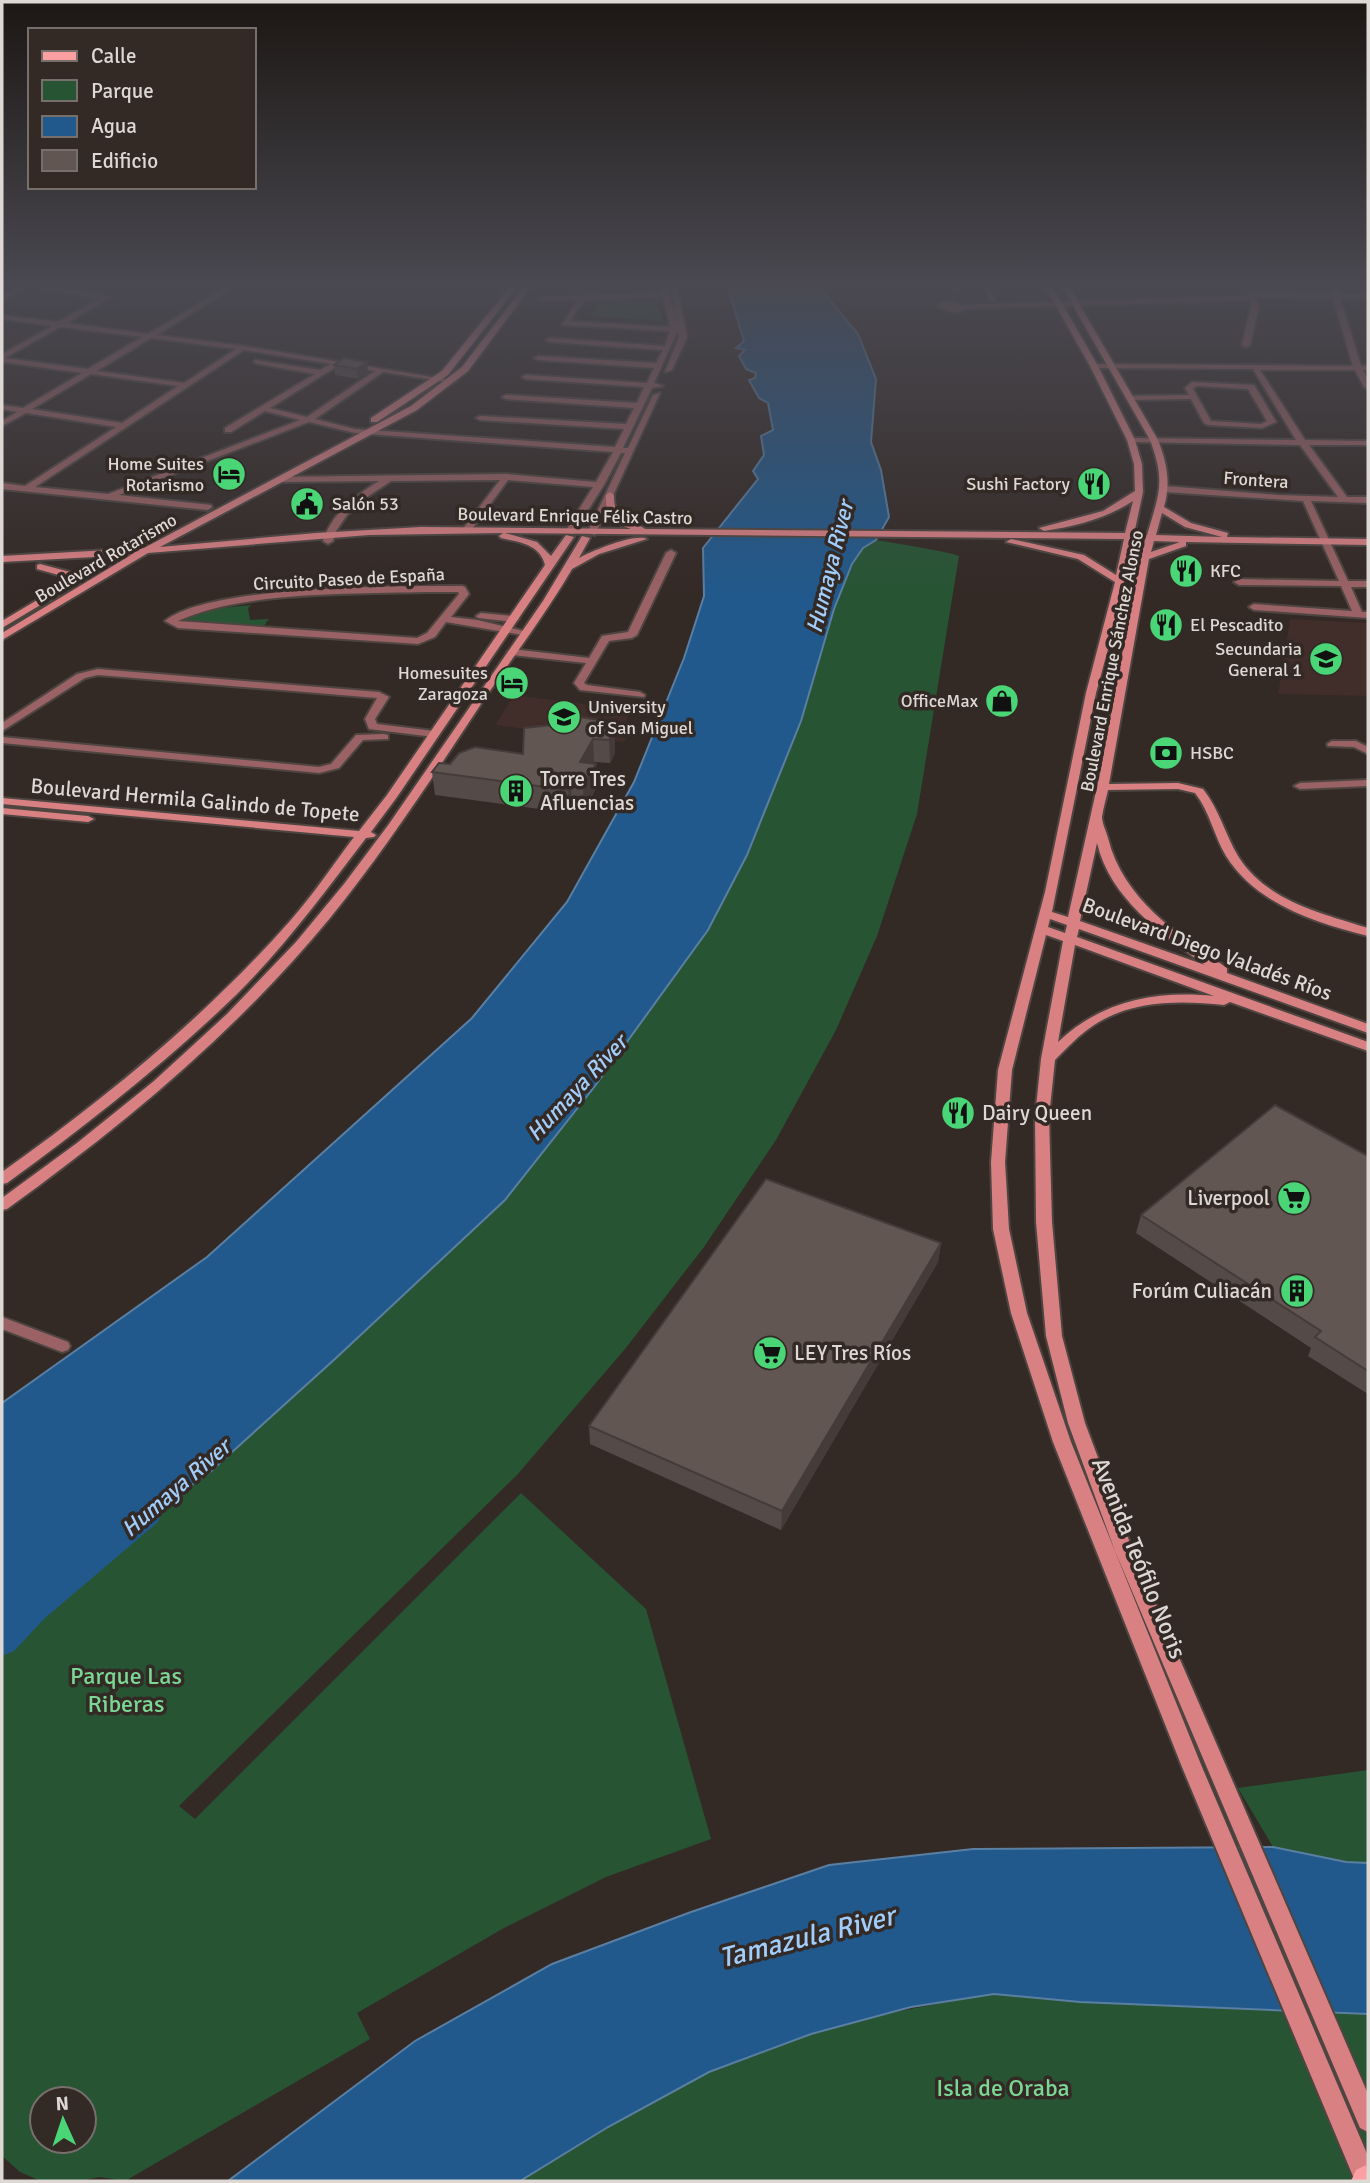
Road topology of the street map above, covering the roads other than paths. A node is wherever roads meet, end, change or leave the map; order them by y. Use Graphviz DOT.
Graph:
graph roads {
  1 [pos="60,390"];
  2 [pos="177,390"];
  3 [pos="296,390"];
  4 [pos="352,390"];
  5 [pos="420,390"];
  6 [pos="440,390"];
  7 [pos="653,390"];
  8 [pos="655,390"];
  9 [pos="1106,390"];
  10 [pos="1125,390"];
  11 [pos="1191,390"];
  12 [pos="1254,390"];
  13 [pos="1269,390"];
  14 [pos="506,397"];
  15 [pos="1195,399"];
  16 [pos="1131,400"];
  17 [pos="640,406"];
  18 [pos="2,407"];
  19 [pos="266,409"];
  20 [pos="25,411"];
  21 [pos="480,418"];
  22 [pos="309,419"];
  23 [pos="2,425"];
  24 [pos="121,425"];
  25 [pos="629,427"];
  26 [pos="228,429"];
  27 [pos="355,431"];
  28 [pos="374,431"];
  29 [pos="1131,440"];
  30 [pos="1154,440"];
  31 [pos="1304,442"];
  32 [pos="1368,443"];
  33 [pos="618,450"];
  34 [pos="631,451"];
  35 [pos="506,477"];
  36 [pos="390,478"];
  37 [pos="280,479"];
  38 [pos="600,485"];
  39 [pos="2,486"];
  40 [pos="27,488"];
  41 [pos="1165,489"];
  42 [pos="1139,492"];
  43 [pos="111,495"];
  44 [pos="610,495"];
  45 [pos="1306,499"];
  46 [pos="1345,500"];
  47 [pos="1368,500"];
  48 [pos="208,507"];
  49 [pos="1161,509"];
  50 [pos="195,525"];
  51 [pos="467,530"];
  52 [pos="569,535"];
  53 [pos="589,535"];
  54 [pos="653,535"];
  55 [pos="502,536"];
  56 [pos="329,537"];
  57 [pos="993,537"];
  58 [pos="1129,539"];
  59 [pos="1149,539"];
  60 [pos="1202,540"];
  61 [pos="1250,541"];
  62 [pos="223,542"];
  63 [pos="1326,542"];
  64 [pos="1368,542"];
  65 [pos="150,548"];
  66 [pos="671,553"];
  67 [pos="129,555"];
  68 [pos="1145,558"];
  69 [pos="2,559"];
  70 [pos="110,561"];
  71 [pos="40,566"];
  72 [pos="550,567"];
  73 [pos="2,568"];
  74 [pos="569,568"];
  75 [pos="1120,581"];
  76 [pos="1239,582"];
  77 [pos="1345,583"];
  78 [pos="1368,584"];
  79 [pos="63,589"];
  80 [pos="1254,607"];
  81 [pos="1364,615"];
  82 [pos="447,616"];
  83 [pos="480,619"];
  84 [pos="514,619"];
  85 [pos="2,625"];
  86 [pos="506,630"];
  87 [pos="524,634"];
  88 [pos="2,637"];
  89 [pos="512,652"];
  90 [pos="592,661"];
  91 [pos="640,695"];
  92 [pos="2,728"];
  93 [pos="431,738"];
  94 [pos="2,740"];
  95 [pos="1332,744"];
  96 [pos="1368,751"];
  97 [pos="1368,783"];
  98 [pos="1300,786"];
  99 [pos="1103,787"];
  100 [pos="2,802"];
  101 [pos="2,811"];
  102 [pos="1097,816"];
  103 [pos="359,839"];
  104 [pos="381,841"];
  105 [pos="1044,921"];
  106 [pos="1074,922"];
  107 [pos="1366,931"];
  108 [pos="1070,939"];
  109 [pos="1241,983"];
  110 [pos="1249,1004"];
  111 [pos="198,1023"];
  112 [pos="220,1030"];
  113 [pos="1368,1030"];
  114 [pos="1368,1047"];
  115 [pos="1048,1059"];
  116 [pos="2,1179"];
  117 [pos="2,1205"];
  118 [pos="2,1323"];
  119 [pos="62,1346"];
  120 [pos="1113,1545"];
  121 [pos="1368,2120"];
  122 [pos="1366,2181"];
  1 -- 20 [label="street"];
  2 -- 24 [label="street"];
  3 -- 19 [label="street"];
  4 -- 22 [label="street"];
  5 -- 27 [label="main road, Boulevard Rotarismo"];
  6 -- 28 [label="main road, Boulevard Rotarismo"];
  7 -- 17 [label="street"];
  8 -- 34 [label="street"];
  9 -- 29 [label="main road, Boulevard Enrique Sánchez Alonso"];
  10 -- 16 [label="main road, Boulevard Enrique Sánchez Alonso"];
  11 -- 15 [label="street"];
  12 -- 15 [label="street"];
  13 -- 31 [label="street"];
  14 -- 17 [label="street"];
  15 -- 16 [label="street"];
  16 -- 30 [label="main road, Boulevard Enrique Sánchez Alonso"];
  17 -- 25 [label="street"];
  18 -- 20 [label="street"];
  19 -- 22 [label="street"];
  19 -- 26 [label="street"];
  20 -- 23 [label="street"];
  20 -- 24 [label="street"];
  21 -- 25 [label="street"];
  22 -- 27 [label="street"];
  22 -- 43 [label="street"];
  24 -- 40 [label="street"];
  25 -- 33 [label="street"];
  27 -- 28 [label="street"];
  27 -- 48 [label="main road, Boulevard Rotarismo"];
  28 -- 33 [label="street"];
  28 -- 37 [label="main road, Boulevard Rotarismo"];
  29 -- 30 [label="street"];
  29 -- 42 [label="main road, Boulevard Enrique Sánchez Alonso"];
  30 -- 31 [label="street"];
  30 -- 41 [label="main road, Boulevard Enrique Sánchez Alonso"];
  31 -- 32 [label="street"];
  31 -- 46 [label="street"];
  33 -- 34 [label="street"];
  33 -- 38 [label="street"];
  34 -- 44 [label="street"];
  35 -- 36 [label="street"];
  35 -- 38 [label="street"];
  35 -- 51 [label="street"];
  36 -- 37 [label="street"];
  36 -- 56 [label="street"];
  37 -- 50 [label="main road, Boulevard Rotarismo"];
  38 -- 52 [label="street"];
  39 -- 40 [label="street"];
  40 -- 43 [label="street"];
  41 -- 45 [label="street, Frontera"];
  41 -- 49 [label="main road, Boulevard Enrique Sánchez Alonso"];
  42 -- 57 [label="main road"];
  42 -- 58 [label="main road, Boulevard Enrique Sánchez Alonso"];
  43 -- 48 [label="street"];
  44 -- 53 [label="street"];
  44 -- 54 [label="main road"];
  45 -- 46 [label="street, Frontera"];
  45 -- 63 [label="street"];
  46 -- 47 [label="street, Frontera"];
  48 -- 67 [label="main road, Boulevard Rotarismo"];
  49 -- 59 [label="main road, Boulevard Enrique Sánchez Alonso"];
  49 -- 61 [label="main road"];
  50 -- 62 [label="main road"];
  50 -- 65 [label="main road, Boulevard Rotarismo"];
  51 -- 52 [label="main road, Boulevard Enrique Félix Castro"];
  51 -- 56 [label="main road, Boulevard Enrique Félix Castro"];
  52 -- 53 [label="main road, Boulevard Enrique Félix Castro"];
  52 -- 55 [label="main road, Boulevard Enrique Félix Castro"];
  52 -- 72 [label="main road"];
  53 -- 54 [label="main road, Boulevard Enrique Félix Castro"];
  53 -- 74 [label="main road"];
  54 -- 57 [label="main road, Boulevard Enrique Félix Castro"];
  54 -- 74 [label="main road"];
  55 -- 56 [label="main road, Boulevard Enrique Félix Castro"];
  55 -- 72 [label="main road"];
  56 -- 62 [label="main road, Boulevard Enrique Félix Castro"];
  56 -- 67 [label="main road, Boulevard Enrique Félix Castro"];
  57 -- 58 [label="main road, Boulevard Enrique Félix Castro"];
  57 -- 75 [label="main road"];
  58 -- 59 [label="main road, Boulevard Enrique Félix Castro"];
  58 -- 75 [label="main road, Boulevard Enrique Sánchez Alonso"];
  59 -- 60 [label="main road, Boulevard Enrique Félix Castro"];
  59 -- 68 [label="main road, Boulevard Enrique Sánchez Alonso"];
  60 -- 61 [label="main road"];
  60 -- 68 [label="main road"];
  61 -- 63 [label="main road"];
  62 -- 65 [label="main road, Boulevard Enrique Félix Castro"];
  63 -- 64 [label="main road"];
  63 -- 77 [label="street"];
  65 -- 67 [label="main road, Boulevard Enrique Félix Castro"];
  66 -- 90 [label="street"];
  67 -- 69 [label="main road, Boulevard Enrique Félix Castro"];
  67 -- 70 [label="main road, Boulevard Enrique Félix Castro"];
  67 -- 88 [label="main road, Boulevard Rotarismo"];
  68 -- 99 [label="main road, Boulevard Enrique Sánchez Alonso"];
  70 -- 71 [label="main road, Boulevard Enrique Félix Castro"];
  70 -- 79 [label="main road, Boulevard Rotarismo"];
  71 -- 73 [label="main road, Boulevard Enrique Félix Castro"];
  71 -- 79 [label="main road"];
  72 -- 84 [label="main road"];
  74 -- 87 [label="main road"];
  75 -- 105 [label="main road, Boulevard Enrique Sánchez Alonso"];
  76 -- 77 [label="street"];
  77 -- 78 [label="street"];
  77 -- 81 [label="street"];
  79 -- 85 [label="main road, Boulevard Rotarismo"];
  80 -- 81 [label="street"];
  82 -- 82 [label="street, Circuito Paseo de España"];
  82 -- 83 [label="street"];
  83 -- 84 [label="street"];
  83 -- 86 [label="street"];
  84 -- 86 [label="main road"];
  86 -- 87 [label="street"];
  86 -- 93 [label="main road"];
  87 -- 89 [label="main road"];
  89 -- 90 [label="street"];
  89 -- 104 [label="main road"];
  90 -- 91 [label="street"];
  92 -- 93 [label="street"];
  93 -- 94 [label="street"];
  93 -- 103 [label="main road"];
  95 -- 96 [label="street"];
  97 -- 98 [label="street"];
  99 -- 102 [label="main road, Boulevard Enrique Sánchez Alonso"];
  99 -- 107 [label="main road"];
  100 -- 103 [label="main road, Boulevard Hermila Galindo de Topete"];
  101 -- 103 [label="main road, Boulevard Hermila Galindo de Topete"];
  102 -- 106 [label="main road, Boulevard Enrique Sánchez Alonso"];
  102 -- 109 [label="main road"];
  103 -- 104 [label="main road, Boulevard Hermila Galindo de Topete"];
  103 -- 111 [label="main road"];
  104 -- 112 [label="main road"];
  105 -- 106 [label="main road, Boulevard Diego Valadés Ríos"];
  105 -- 108 [label="main road, Boulevard Diego Valadés Ríos"];
  105 -- 120 [label="main road, Avenida Teófilo Noris"];
  106 -- 108 [label="main road, Boulevard Enrique Sánchez Alonso"];
  106 -- 109 [label="main road, Boulevard Diego Valadés Ríos"];
  108 -- 110 [label="main road, Boulevard Diego Valadés Ríos"];
  108 -- 115 [label="main road, Avenida Teófilo Noris"];
  109 -- 113 [label="main road, Boulevard Diego Valadés Ríos"];
  110 -- 114 [label="main road, Boulevard Diego Valadés Ríos"];
  110 -- 115 [label="main road"];
  111 -- 112 [label="main road"];
  111 -- 116 [label="main road"];
  112 -- 117 [label="main road"];
  115 -- 120 [label="main road, Avenida Teófilo Noris"];
  118 -- 119 [label="street"];
  120 -- 121 [label="main road, Avenida Teófilo Noris"];
  120 -- 122 [label="main road, Avenida Teófilo Noris"];
}
